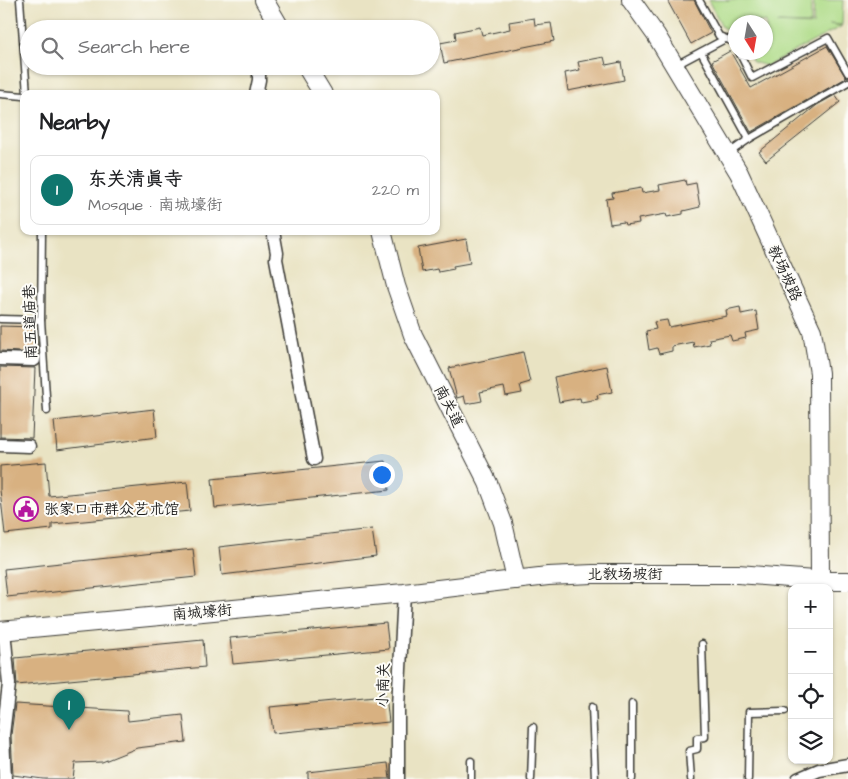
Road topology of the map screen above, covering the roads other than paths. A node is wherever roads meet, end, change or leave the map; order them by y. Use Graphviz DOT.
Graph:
graph roads {
  1 [pos="20,0"];
  2 [pos="264,0"];
  3 [pos="631,0"];
  4 [pos="699,0"];
  5 [pos="21,20"];
  6 [pos="276,20"];
  7 [pos="725,39"];
  8 [pos="728,40"];
  9 [pos="701,52"];
  10 [pos="743,60"];
  11 [pos="675,66"];
  12 [pos="848,73"];
  13 [pos="26,75"];
  14 [pos="259,75"];
  15 [pos="311,75"];
  16 [pos="848,82"];
  17 [pos="27,90"];
  18 [pos="257,90"];
  19 [pos="321,90"];
  20 [pos="0,94"];
  21 [pos="20,96"];
  22 [pos="749,139"];
  23 [pos="728,154"];
  24 [pos="42,235"];
  25 [pos="274,235"];
  26 [pos="383,235"];
  27 [pos="0,319"];
  28 [pos="41,320"];
  29 [pos="0,359"];
  30 [pos="34,360"];
  31 [pos="47,411"];
  32 [pos="0,445"];
  33 [pos="29,446"];
  34 [pos="314,459"];
  35 [pos="516,580"];
  36 [pos="820,580"];
  37 [pos="848,581"];
  38 [pos="404,593"];
  39 [pos="2,631"];
  40 [pos="702,644"];
  41 [pos="632,704"];
  42 [pos="592,708"];
  43 [pos="785,712"];
  44 [pos="533,727"];
  45 [pos="471,761"];
  46 [pos="848,765"];
  47 [pos="5,779"];
  48 [pos="398,779"];
  49 [pos="472,779"];
  50 [pos="531,779"];
  51 [pos="595,779"];
  52 [pos="632,779"];
  53 [pos="691,779"];
  54 [pos="748,779"];
  55 [pos="798,779"];
  1 -- 5 [label="lane"];
  2 -- 6 [label="street"];
  3 -- 11 [label="street, 教场坡路"];
  4 -- 7 [label="lane"];
  7 -- 8 [label="lane"];
  7 -- 9 [label="lane"];
  9 -- 11 [label="lane"];
  9 -- 22 [label="lane"];
  10 -- 12 [label="lane"];
  11 -- 23 [label="street, 教场坡路"];
  13 -- 17 [label="lane"];
  14 -- 18 [label="street"];
  15 -- 19 [label="street"];
  16 -- 22 [label="lane"];
  20 -- 21 [label="lane"];
  22 -- 23 [label="lane"];
  23 -- 36 [label="street, 教场坡路"];
  24 -- 28 [label="lane, 南五道庙巷"];
  25 -- 34 [label="street"];
  26 -- 35 [label="street, 南关道"];
  27 -- 28 [label="lane"];
  28 -- 31 [label="lane, 南五道庙巷"];
  29 -- 30 [label="street"];
  32 -- 33 [label="street"];
  35 -- 36 [label="street, 北教场坡街"];
  35 -- 38 [label="street, 北教场坡街"];
  36 -- 37 [label="street, 北教场坡街"];
  38 -- 39 [label="street, 南城壕街"];
  38 -- 48 [label="street, 小南关"];
  39 -- 47 [label="street"];
  40 -- 53 [label="lane"];
  41 -- 52 [label="lane"];
  42 -- 51 [label="lane"];
  43 -- 54 [label="lane"];
  44 -- 50 [label="lane"];
  45 -- 49 [label="lane"];
  46 -- 55 [label="street"];
}
